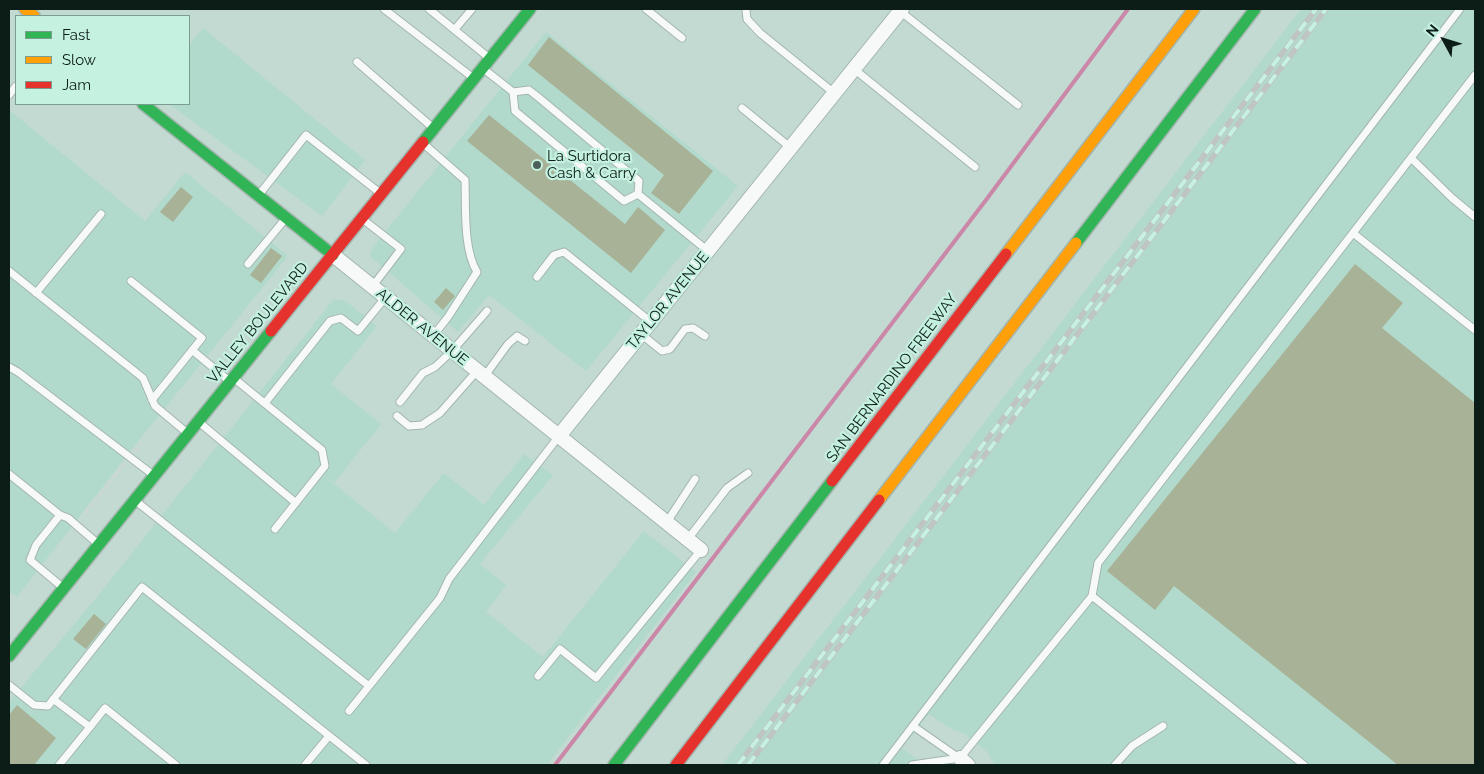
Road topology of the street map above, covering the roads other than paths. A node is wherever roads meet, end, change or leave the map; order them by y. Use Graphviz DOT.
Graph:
graph roads {
  1 [pos="384,9"];
  2 [pos="429,9"];
  3 [pos="472,9"];
  4 [pos="530,9"];
  5 [pos="646,9"];
  6 [pos="1194,9"];
  7 [pos="1255,9"];
  8 [pos="1460,9"];
  9 [pos="746,10"];
  10 [pos="901,10"];
  11 [pos="455,29"];
  12 [pos="682,38"];
  13 [pos="357,62"];
  14 [pos="486,64"];
  15 [pos="854,69"];
  16 [pos="1475,75"];
  17 [pos="474,79"];
  18 [pos="513,92"];
  19 [pos="834,93"];
  20 [pos="144,105"];
  21 [pos="1018,105"];
  22 [pos="742,108"];
  23 [pos="434,128"];
  24 [pos="423,143"];
  25 [pos="791,148"];
  26 [pos="1411,158"];
  27 [pos="975,167"];
  28 [pos="382,194"];
  29 [pos="638,194"];
  30 [pos="258,196"];
  31 [pos="101,214"];
  32 [pos="1475,217"];
  33 [pos="286,218"];
  34 [pos="362,219"];
  35 [pos="1353,233"];
  36 [pos="708,251"];
  37 [pos="333,255"];
  38 [pos="248,264"];
  39 [pos="9,271"];
  40 [pos="537,277"];
  41 [pos="131,281"];
  42 [pos="372,288"];
  43 [pos="36,292"];
  44 [pos="385,298"];
  45 [pos="487,311"];
  46 [pos="651,322"];
  47 [pos="1475,330"];
  48 [pos="641,334"];
  49 [pos="433,336"];
  50 [pos="705,336"];
  51 [pos="526,341"];
  52 [pos="192,350"];
  53 [pos="452,351"];
  54 [pos="9,367"];
  55 [pos="480,374"];
  56 [pos="232,380"];
  57 [pos="152,400"];
  58 [pos="400,402"];
  59 [pos="265,403"];
  60 [pos="397,416"];
  61 [pos="198,422"];
  62 [pos="188,434"];
  63 [pos="559,436"];
  64 [pos="748,473"];
  65 [pos="9,474"];
  66 [pos="154,475"];
  67 [pos="695,479"];
  68 [pos="134,500"];
  69 [pos="296,503"];
  70 [pos="60,515"];
  71 [pos="667,522"];
  72 [pos="276,529"];
  73 [pos="688,539"];
  74 [pos="99,544"];
  75 [pos="701,550"];
  76 [pos="64,588"];
  77 [pos="1092,596"];
  78 [pos="9,656"];
  79 [pos="538,676"];
  80 [pos="9,685"];
  81 [pos="369,686"];
  82 [pos="54,699"];
  83 [pos="349,711"];
  84 [pos="913,726"];
  85 [pos="1163,726"];
  86 [pos="90,727"];
  87 [pos="329,736"];
  88 [pos="964,762"];
  89 [pos="59,765"];
  90 [pos="176,765"];
  91 [pos="305,765"];
  92 [pos="366,765"];
  93 [pos="614,765"];
  94 [pos="676,765"];
  95 [pos="883,765"];
  96 [pos="912,765"];
  97 [pos="1115,765"];
  98 [pos="1304,765"];
  1 -- 17 [label="lane"];
  2 -- 11 [label="lane"];
  3 -- 11 [label="lane"];
  4 -- 14 [label="main road, VALLEY BOULEVARD"];
  5 -- 12 [label="lane"];
  6 -- 93 [label="main road, SAN BERNARDINO FREEWAY"];
  7 -- 94 [label="main road"];
  8 -- 84 [label="lane"];
  9 -- 19 [label="lane"];
  10 -- 15 [label="street, TAYLOR AVENUE"];
  10 -- 21 [label="lane"];
  11 -- 14 [label="lane"];
  13 -- 23 [label="lane"];
  14 -- 17 [label="main road, VALLEY BOULEVARD"];
  14 -- 18 [label="lane"];
  15 -- 19 [label="street, TAYLOR AVENUE"];
  15 -- 27 [label="lane"];
  16 -- 26 [label="lane"];
  17 -- 23 [label="main road, VALLEY BOULEVARD"];
  18 -- 29 [label="lane"];
  18 -- 29 [label="lane"];
  19 -- 25 [label="street, TAYLOR AVENUE"];
  20 -- 30 [label="main road, ALDER AVENUE"];
  22 -- 25 [label="lane"];
  23 -- 24 [label="main road, VALLEY BOULEVARD"];
  24 -- 28 [label="main road, VALLEY BOULEVARD"];
  24 -- 49 [label="lane"];
  25 -- 36 [label="street, TAYLOR AVENUE"];
  26 -- 32 [label="lane"];
  26 -- 35 [label="lane"];
  28 -- 30 [label="lane"];
  28 -- 34 [label="main road, VALLEY BOULEVARD"];
  29 -- 36 [label="lane"];
  30 -- 33 [label="main road, ALDER AVENUE"];
  31 -- 43 [label="lane"];
  33 -- 37 [label="main road, ALDER AVENUE"];
  33 -- 38 [label="lane"];
  34 -- 37 [label="main road, VALLEY BOULEVARD"];
  34 -- 42 [label="lane"];
  35 -- 47 [label="lane"];
  35 -- 77 [label="lane"];
  36 -- 46 [label="street, TAYLOR AVENUE"];
  37 -- 42 [label="street, ALDER AVENUE"];
  37 -- 56 [label="main road, VALLEY BOULEVARD"];
  39 -- 43 [label="lane"];
  40 -- 46 [label="lane"];
  41 -- 52 [label="lane"];
  42 -- 44 [label="street, ALDER AVENUE"];
  43 -- 57 [label="lane"];
  44 -- 49 [label="street, ALDER AVENUE"];
  44 -- 59 [label="lane"];
  45 -- 53 [label="lane"];
  46 -- 48 [label="street, TAYLOR AVENUE"];
  48 -- 50 [label="lane"];
  48 -- 63 [label="street, TAYLOR AVENUE"];
  49 -- 53 [label="street, ALDER AVENUE"];
  51 -- 55 [label="lane"];
  52 -- 56 [label="lane"];
  52 -- 57 [label="lane"];
  53 -- 55 [label="street, ALDER AVENUE"];
  53 -- 58 [label="lane"];
  54 -- 66 [label="lane"];
  55 -- 60 [label="lane"];
  55 -- 63 [label="street, ALDER AVENUE"];
  56 -- 59 [label="lane"];
  56 -- 61 [label="main road, VALLEY BOULEVARD"];
  57 -- 62 [label="lane"];
  59 -- 69 [label="lane"];
  61 -- 62 [label="main road, VALLEY BOULEVARD"];
  61 -- 69 [label="lane"];
  62 -- 66 [label="main road, VALLEY BOULEVARD"];
  63 -- 71 [label="street, ALDER AVENUE"];
  63 -- 81 [label="lane, TAYLOR AVENUE"];
  64 -- 73 [label="lane"];
  65 -- 70 [label="lane"];
  66 -- 68 [label="main road, VALLEY BOULEVARD"];
  67 -- 71 [label="lane"];
  68 -- 74 [label="main road, VALLEY BOULEVARD"];
  68 -- 81 [label="lane"];
  69 -- 72 [label="lane"];
  70 -- 74 [label="lane"];
  70 -- 76 [label="lane"];
  71 -- 73 [label="street, ALDER AVENUE"];
  73 -- 75 [label="street, ALDER AVENUE"];
  74 -- 76 [label="main road, VALLEY BOULEVARD"];
  75 -- 79 [label="lane"];
  76 -- 78 [label="main road, VALLEY BOULEVARD"];
  77 -- 88 [label="lane"];
  77 -- 98 [label="lane"];
  80 -- 82 [label="lane"];
  81 -- 83 [label="lane, TAYLOR AVENUE"];
  82 -- 86 [label="lane"];
  82 -- 87 [label="lane"];
  84 -- 88 [label="lane"];
  84 -- 95 [label="lane"];
  85 -- 97 [label="lane"];
  86 -- 89 [label="lane"];
  86 -- 90 [label="lane"];
  87 -- 91 [label="lane"];
  87 -- 92 [label="lane"];
  88 -- 96 [label="lane"];
}
